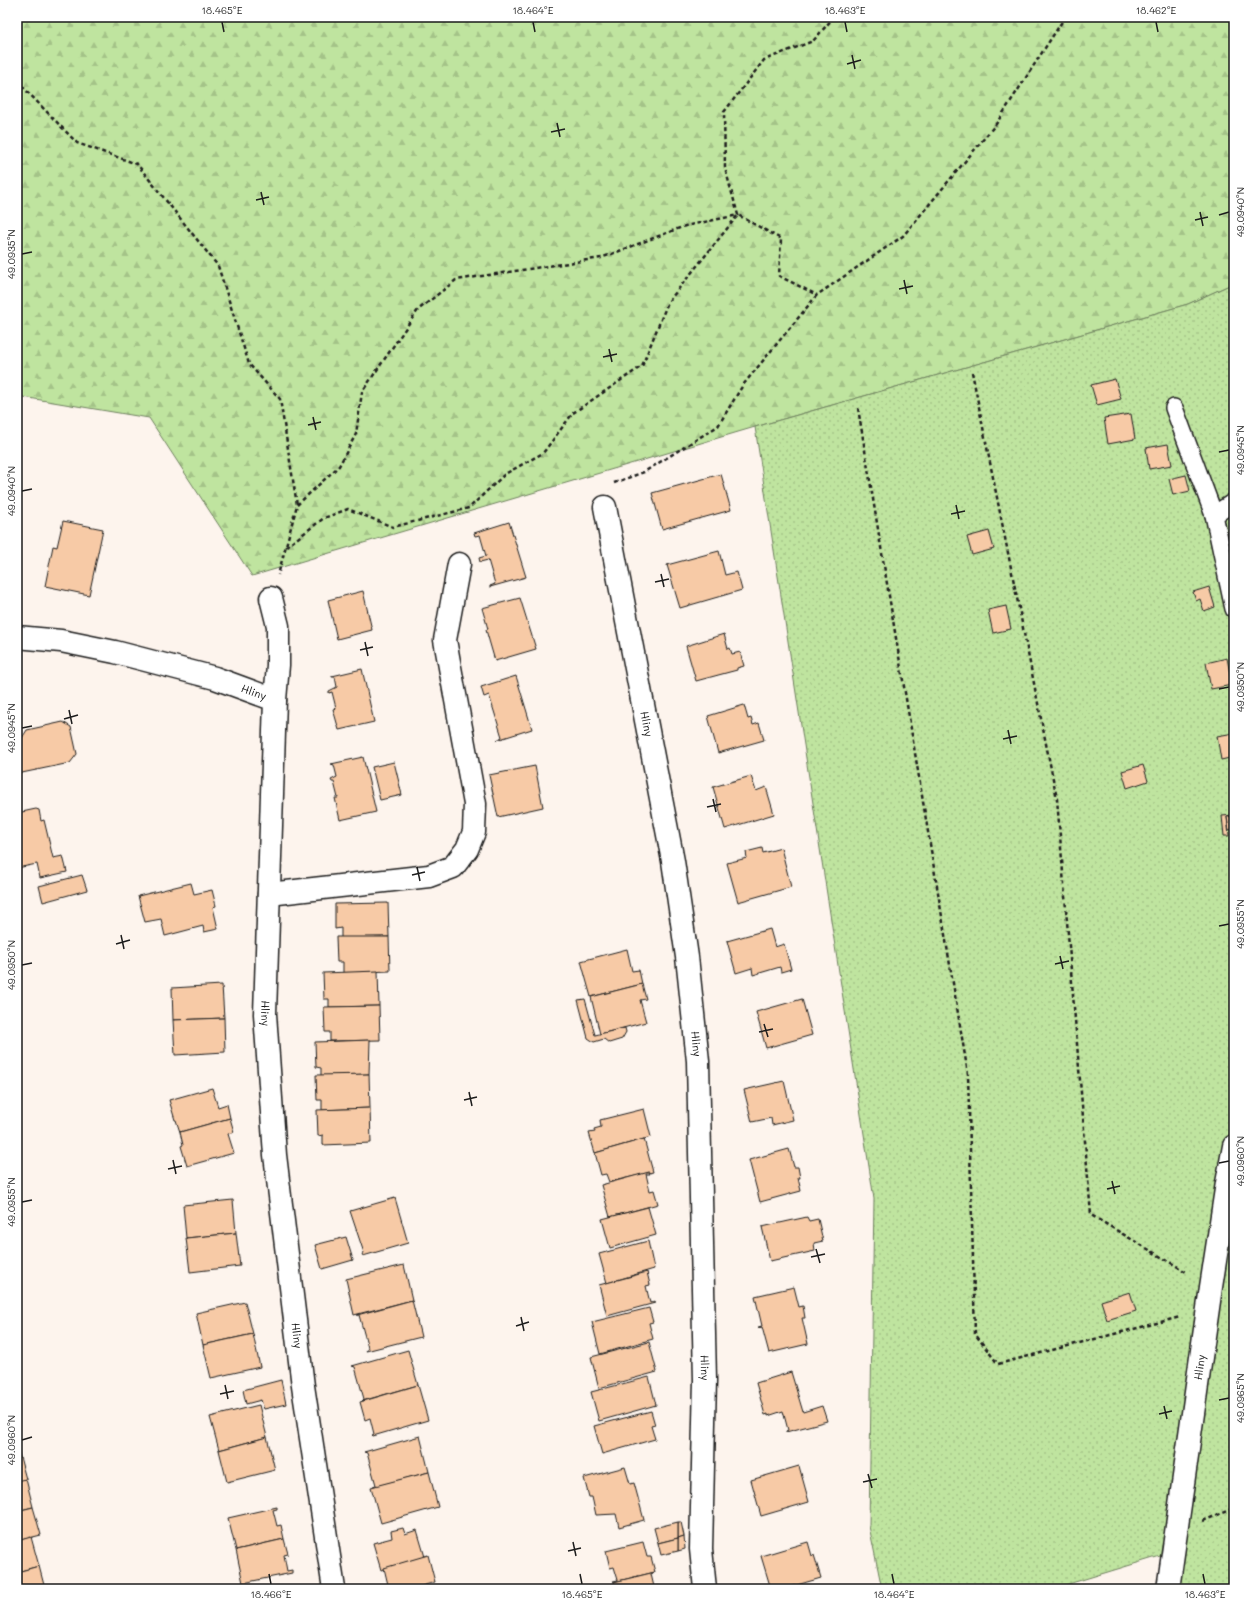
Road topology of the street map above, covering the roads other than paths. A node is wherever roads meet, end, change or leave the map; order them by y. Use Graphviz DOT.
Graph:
graph roads {
  1 [pos="1174,408"];
  2 [pos="1234,502"];
  3 [pos="605,507"];
  4 [pos="1214,515"];
  5 [pos="459,564"];
  6 [pos="271,598"];
  7 [pos="1234,609"];
  8 [pos="17,637"];
  9 [pos="276,700"];
  10 [pos="269,894"];
  11 [pos="1234,1146"];
  12 [pos="334,1589"];
  13 [pos="705,1589"];
  14 [pos="1168,1589"];
  1 -- 4 [label="lane"];
  2 -- 4 [label="lane"];
  3 -- 13 [label="street, Hliny"];
  4 -- 7 [label="lane"];
  5 -- 10 [label="street"];
  6 -- 9 [label="street"];
  8 -- 9 [label="street, Hliny"];
  9 -- 10 [label="street, Hliny"];
  10 -- 12 [label="street, Hliny"];
  11 -- 14 [label="street, Hliny"];
}
